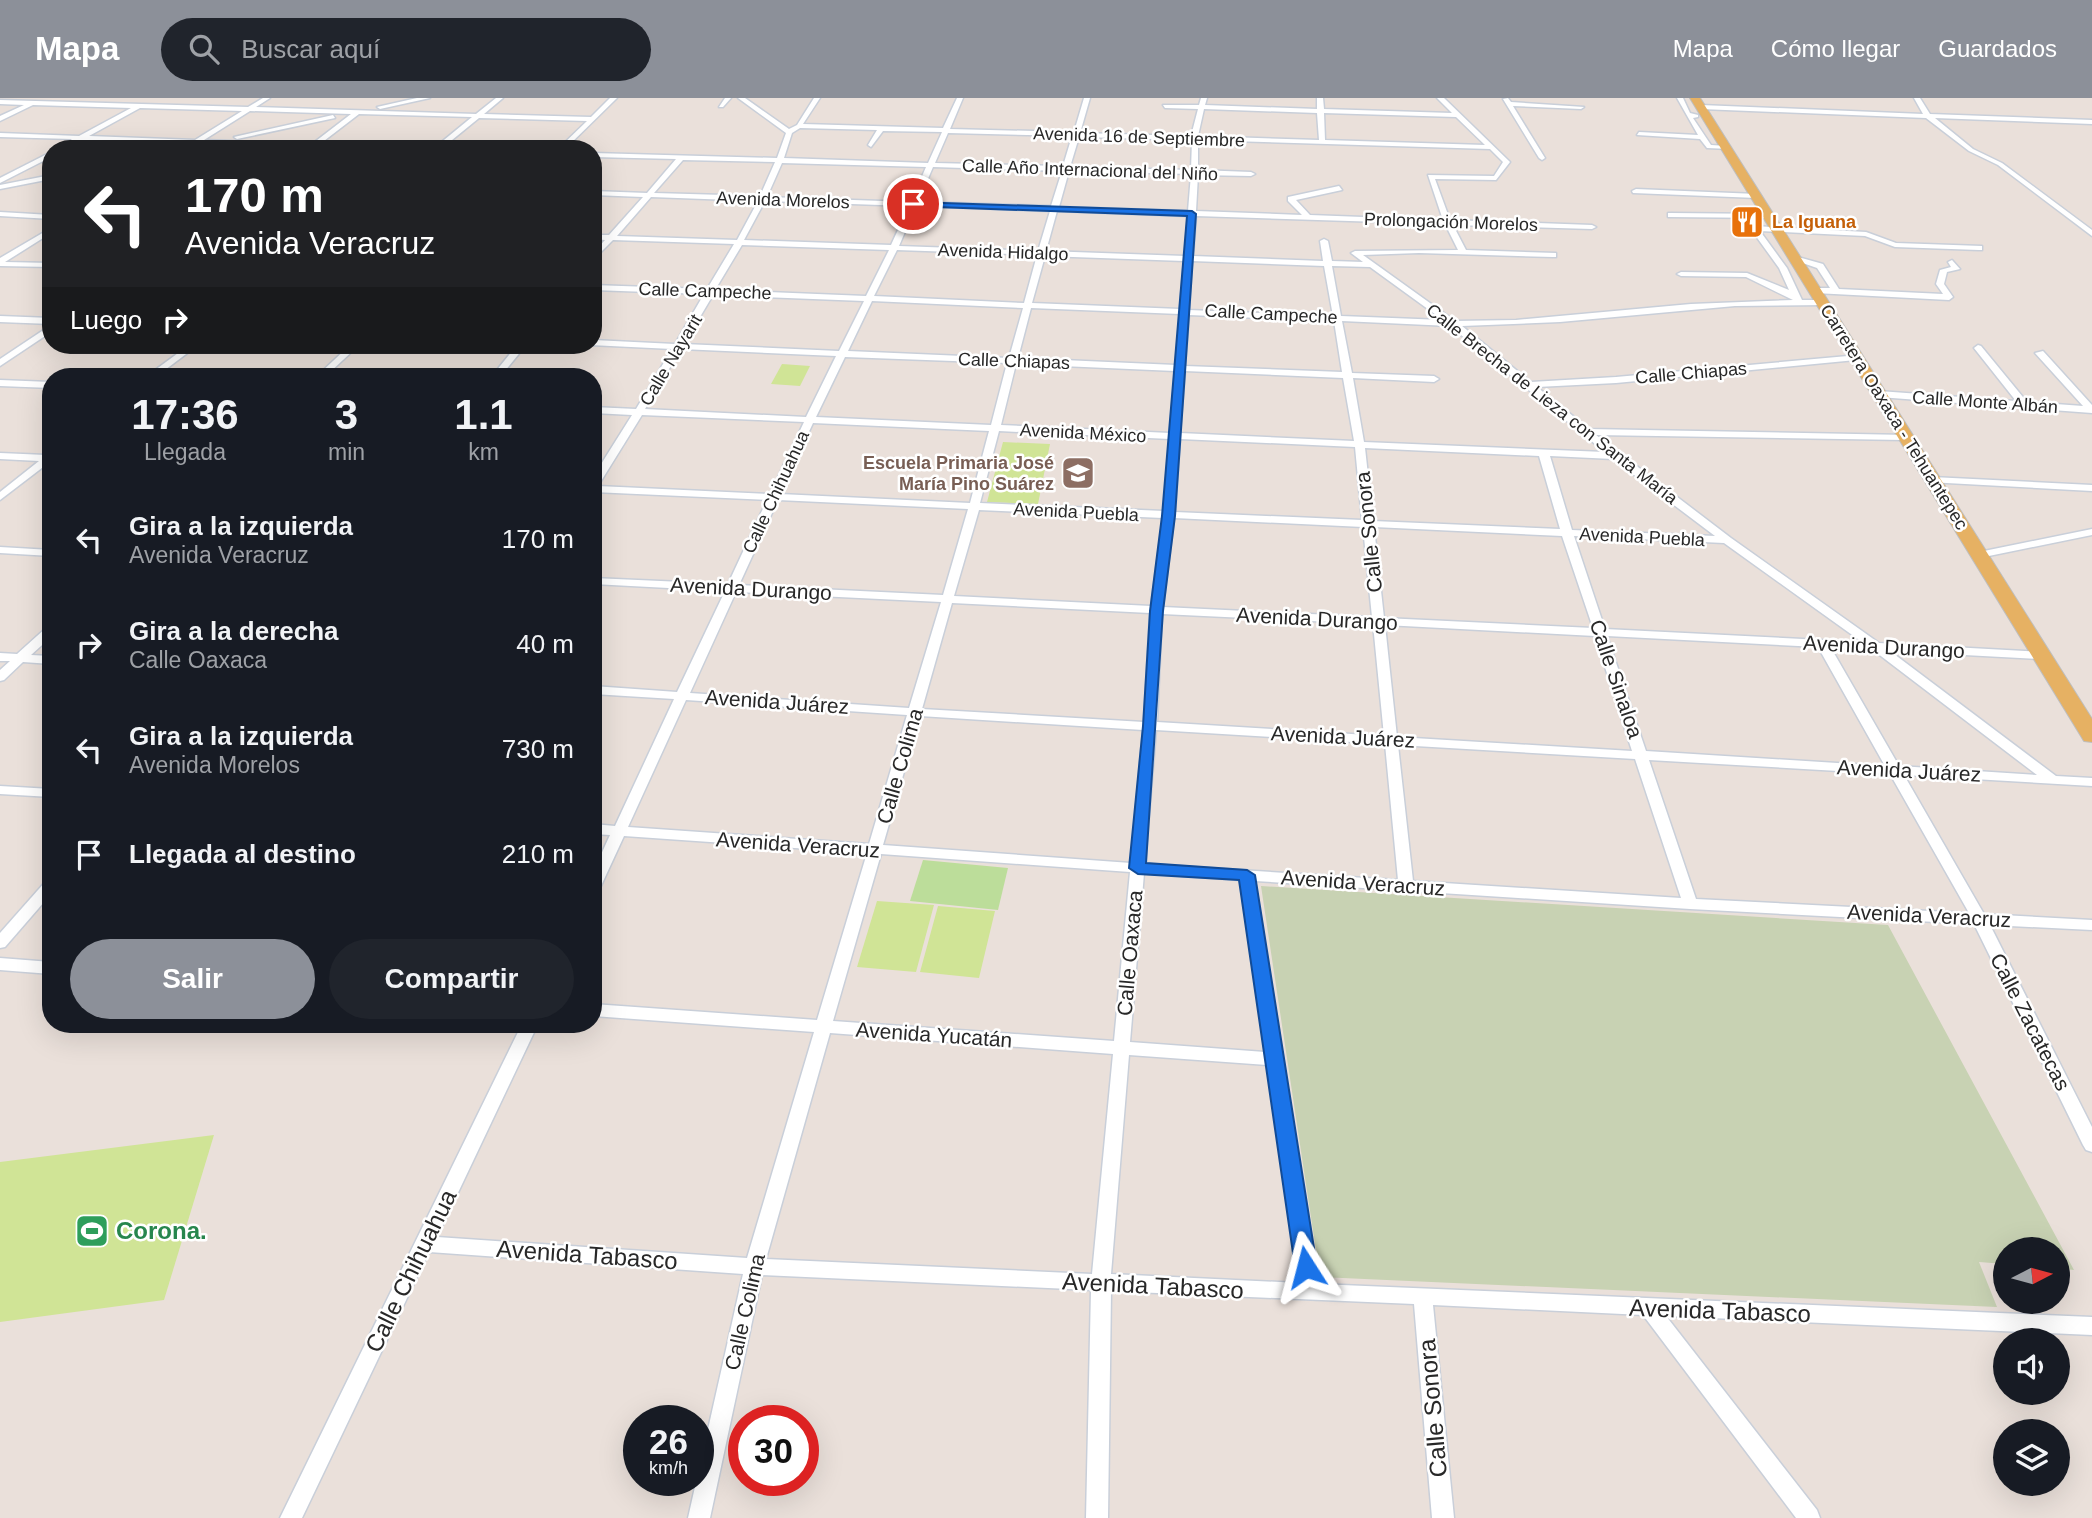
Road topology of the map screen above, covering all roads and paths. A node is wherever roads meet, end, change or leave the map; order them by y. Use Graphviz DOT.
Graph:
graph roads {
  1 [pos="43,98"];
  2 [pos="155,98"];
  3 [pos="268,98"];
  4 [pos="380,98"];
  5 [pos="427,98"];
  6 [pos="500,98"];
  7 [pos="614,98"];
  8 [pos="728,98"];
  9 [pos="741,98"];
  10 [pos="817,98"];
  11 [pos="960,98"];
  12 [pos="1087,98"];
  13 [pos="1320,98"];
  14 [pos="1440,98"];
  15 [pos="1680,98"];
  16 [pos="1763,98"];
  17 [pos="1917,98"];
  18 [pos="1507,101"];
  19 [pos="0,102"];
  20 [pos="33,103"];
  21 [pos="1203,103"];
  22 [pos="139,106"];
  23 [pos="721,106"];
  24 [pos="1165,106"];
  25 [pos="1581,107"];
  26 [pos="1701,107"];
  27 [pos="1770,109"];
  28 [pos="249,110"];
  29 [pos="1322,111"];
  30 [pos="357,112"];
  31 [pos="1458,115"];
  32 [pos="1688,115"];
  33 [pos="1927,115"];
  34 [pos="475,117"];
  35 [pos="0,119"];
  36 [pos="592,119"];
  37 [pos="2092,122"];
  38 [pos="799,126"];
  39 [pos="881,129"];
  40 [pos="1698,130"];
  41 [pos="947,131"];
  42 [pos="1716,131"];
  43 [pos="789,132"];
  44 [pos="1077,134"];
  45 [pos="1639,134"];
  46 [pos="0,135"];
  47 [pos="1703,137"];
  48 [pos="81,138"];
  49 [pos="1195,138"];
  50 [pos="77,140"];
  51 [pos="158,140"];
  52 [pos="199,140"];
  53 [pos="225,140"];
  54 [pos="319,140"];
  55 [pos="447,140"];
  56 [pos="570,140"];
  57 [pos="1322,142"];
  58 [pos="872,145"];
  59 [pos="1490,147"];
  60 [pos="1727,148"];
  61 [pos="602,155"];
  62 [pos="681,158"];
  63 [pos="1542,158"];
  64 [pos="42,159"];
  65 [pos="781,161"];
  66 [pos="930,165"];
  67 [pos="1066,170"];
  68 [pos="0,172"];
  69 [pos="14,173"];
  70 [pos="1194,173"];
  71 [pos="1251,174"];
  72 [pos="42,175"];
  73 [pos="42,177"];
  74 [pos="0,181"];
  75 [pos="0,187"];
  76 [pos="1339,188"];
  77 [pos="1636,191"];
  78 [pos="602,192"];
  79 [pos="649,195"];
  80 [pos="1757,196"];
  81 [pos="762,199"];
  82 [pos="913,204"];
  83 [pos="1055,209"];
  84 [pos="0,214"];
  85 [pos="1192,214"];
  86 [pos="1671,215"];
  87 [pos="42,216"];
  88 [pos="1769,216"];
  89 [pos="1309,218"];
  90 [pos="1447,221"];
  91 [pos="1592,228"];
  92 [pos="1777,229"];
  93 [pos="2092,234"];
  94 [pos="42,236"];
  95 [pos="602,238"];
  96 [pos="609,238"];
  97 [pos="1324,241"];
  98 [pos="739,243"];
  99 [pos="602,247"];
  100 [pos="894,248"];
  101 [pos="1979,248"];
  102 [pos="1464,253"];
  103 [pos="1041,254"];
  104 [pos="1553,255"];
  105 [pos="1794,257"];
  106 [pos="1187,259"];
  107 [pos="0,262"];
  108 [pos="1952,262"];
  109 [pos="42,264"];
  110 [pos="1330,264"];
  111 [pos="1371,265"];
  112 [pos="1681,274"];
  113 [pos="602,286"];
  114 [pos="1815,289"];
  115 [pos="711,291"];
  116 [pos="1836,291"];
  117 [pos="871,297"];
  118 [pos="1796,299"];
  119 [pos="1028,303"];
  120 [pos="1823,303"];
  121 [pos="1184,310"];
  122 [pos="1339,317"];
  123 [pos="0,319"];
  124 [pos="42,321"];
  125 [pos="1451,322"];
  126 [pos="42,334"];
  127 [pos="602,343"];
  128 [pos="680,347"];
  129 [pos="1978,348"];
  130 [pos="2040,353"];
  131 [pos="182,354"];
  132 [pos="345,354"];
  133 [pos="514,354"];
  134 [pos="844,354"];
  135 [pos="1856,357"];
  136 [pos="1013,361"];
  137 [pos="0,363"];
  138 [pos="162,368"];
  139 [pos="330,368"];
  140 [pos="503,368"];
  141 [pos="1181,368"];
  142 [pos="1346,375"];
  143 [pos="1434,379"];
  144 [pos="0,383"];
  145 [pos="42,385"];
  146 [pos="1527,385"];
  147 [pos="1879,394"];
  148 [pos="2024,405"];
  149 [pos="602,410"];
  150 [pos="2092,410"];
  151 [pos="640,412"];
  152 [pos="810,419"];
  153 [pos="994,428"];
  154 [pos="1588,432"];
  155 [pos="1173,437"];
  156 [pos="1904,437"];
  157 [pos="1360,446"];
  158 [pos="1544,454"];
  159 [pos="0,456"];
  160 [pos="1616,456"];
  161 [pos="42,457"];
  162 [pos="42,463"];
  163 [pos="602,473"];
  164 [pos="1932,480"];
  165 [pos="602,488"];
  166 [pos="2092,488"];
  167 [pos="0,497"];
  168 [pos="774,498"];
  169 [pos="974,508"];
  170 [pos="1168,516"];
  171 [pos="1368,526"];
  172 [pos="2092,532"];
  173 [pos="1567,533"];
  174 [pos="1727,540"];
  175 [pos="0,550"];
  176 [pos="42,552"];
  177 [pos="1979,555"];
  178 [pos="602,581"];
  179 [pos="732,588"];
  180 [pos="946,598"];
  181 [pos="1156,611"];
  182 [pos="1378,622"];
  183 [pos="1600,632"];
  184 [pos="42,638"];
  185 [pos="1822,643"];
  186 [pos="1877,647"];
  187 [pos="2041,655"];
  188 [pos="0,657"];
  189 [pos="21,658"];
  190 [pos="42,659"];
  191 [pos="0,677"];
  192 [pos="602,691"];
  193 [pos="682,695"];
  194 [pos="915,712"];
  195 [pos="1150,726"];
  196 [pos="2092,736"];
  197 [pos="1391,740"];
  198 [pos="1641,755"];
  199 [pos="1895,770"];
  200 [pos="2052,779"];
  201 [pos="2092,782"];
  202 [pos="0,790"];
  203 [pos="42,792"];
  204 [pos="602,830"];
  205 [pos="619,831"];
  206 [pos="875,852"];
  207 [pos="602,868"];
  208 [pos="1138,868"];
  209 [pos="1247,875"];
  210 [pos="1406,886"];
  211 [pos="42,894"];
  212 [pos="1690,904"];
  213 [pos="1979,918"];
  214 [pos="2092,925"];
  215 [pos="0,943"];
  216 [pos="0,964"];
  217 [pos="42,967"];
  218 [pos="602,1011"];
  219 [pos="822,1027"];
  220 [pos="526,1033"];
  221 [pos="1122,1048"];
  222 [pos="1275,1059"];
  223 [pos="2092,1145"];
  224 [pos="425,1244"];
  225 [pos="754,1267"];
  226 [pos="1101,1284"];
  227 [pos="1310,1293"];
  228 [pos="1423,1298"];
  229 [pos="1649,1308"];
  230 [pos="2092,1326"];
  231 [pos="291,1518"];
  232 [pos="699,1518"];
  233 [pos="1097,1518"];
  234 [pos="1443,1518"];
  235 [pos="1809,1518"];
  1 -- 20 [label="street"];
  2 -- 22 [label="street"];
  3 -- 28 [label="street"];
  4 -- 30 [label="street"];
  5 -- 30 [label="street"];
  6 -- 34 [label="street"];
  7 -- 36 [label="street"];
  8 -- 23 [label="street"];
  9 -- 43 [label="street"];
  10 -- 38 [label="street"];
  11 -- 41 [label="street, Calle Chihuahua"];
  12 -- 44 [label="street, Calle Colima"];
  13 -- 29 [label="street"];
  14 -- 31 [label="street"];
  15 -- 32 [label="street"];
  16 -- 27 [label="street"];
  17 -- 33 [label="street"];
  18 -- 25 [label="street"];
  18 -- 63 [label="street"];
  19 -- 20 [label="street"];
  20 -- 22 [label="street"];
  20 -- 35 [label="street"];
  21 -- 24 [label="street"];
  21 -- 29 [label="street"];
  21 -- 49 [label="street, Calle Oaxaca"];
  22 -- 28 [label="street"];
  22 -- 48 [label="street"];
  26 -- 27 [label="street"];
  26 -- 32 [label="street"];
  26 -- 42 [label="main road, Carretera Oaxaca - Tehuantepec"];
  27 -- 33 [label="street"];
  28 -- 30 [label="street"];
  28 -- 52 [label="street"];
  29 -- 31 [label="street"];
  29 -- 57 [label="street"];
  30 -- 34 [label="street"];
  30 -- 53 [label="street"];
  30 -- 54 [label="street"];
  31 -- 59 [label="street"];
  32 -- 40 [label="street"];
  33 -- 37 [label="street"];
  33 -- 93 [label="street"];
  34 -- 36 [label="street"];
  34 -- 55 [label="street"];
  36 -- 56 [label="street"];
  38 -- 39 [label="street, Avenida 16 de Septiembre"];
  38 -- 43 [label="street"];
  39 -- 41 [label="street, Avenida 16 de Septiembre"];
  39 -- 58 [label="street"];
  40 -- 42 [label="street"];
  40 -- 47 [label="street"];
  41 -- 44 [label="street, Avenida 16 de Septiembre"];
  41 -- 66 [label="street, Calle Chihuahua"];
  42 -- 60 [label="main road, Carretera Oaxaca - Tehuantepec"];
  43 -- 65 [label="street, Calle Nayarit"];
  44 -- 49 [label="street, Avenida 16 de Septiembre"];
  44 -- 67 [label="street, Calle Colima"];
  45 -- 47 [label="street"];
  46 -- 48 [label="street"];
  47 -- 60 [label="street"];
  48 -- 50 [label="street"];
  48 -- 51 [label="street"];
  49 -- 57 [label="street, Avenida 16 de Septiembre"];
  49 -- 70 [label="street, Calle Oaxaca"];
  57 -- 59 [label="street, Avenida 16 de Septiembre"];
  59 -- 90 [label="street"];
  60 -- 80 [label="main road, Carretera Oaxaca - Tehuantepec"];
  61 -- 62 [label="street, Calle Año Internacional del Niño"];
  62 -- 65 [label="street, Calle Año Internacional del Niño"];
  62 -- 79 [label="street"];
  64 -- 69 [label="street"];
  65 -- 66 [label="street, Calle Año Internacional del Niño"];
  65 -- 81 [label="street, Calle Nayarit"];
  66 -- 67 [label="street, Calle Año Internacional del Niño"];
  66 -- 82 [label="street, Calle Chihuahua"];
  67 -- 70 [label="street, Calle Año Internacional del Niño"];
  67 -- 83 [label="street, Calle Colima"];
  68 -- 69 [label="street"];
  69 -- 72 [label="street"];
  69 -- 74 [label="street"];
  70 -- 71 [label="street, Calle Año Internacional del Niño"];
  70 -- 85 [label="street, Calle Oaxaca"];
  73 -- 75 [label="street"];
  76 -- 89 [label="street"];
  77 -- 80 [label="street"];
  78 -- 79 [label="street, Avenida Morelos"];
  79 -- 81 [label="street, Avenida Morelos"];
  79 -- 96 [label="street"];
  80 -- 88 [label="main road, Carretera Oaxaca - Tehuantepec"];
  81 -- 82 [label="street, Avenida Morelos"];
  81 -- 98 [label="street, Calle Nayarit"];
  82 -- 83 [label="street, Avenida Morelos"];
  82 -- 100 [label="street, Calle Chihuahua"];
  83 -- 85 [label="street, Avenida Morelos"];
  83 -- 103 [label="street, Calle Colima"];
  84 -- 87 [label="street"];
  85 -- 89 [label="street, Avenida Morelos"];
  85 -- 106 [label="street, Calle Oaxaca"];
  86 -- 88 [label="street"];
  88 -- 92 [label="main road, Carretera Oaxaca - Tehuantepec"];
  89 -- 90 [label="street, Prolongación Morelos"];
  90 -- 91 [label="street, Prolongación Morelos"];
  90 -- 102 [label="street"];
  92 -- 101 [label="street"];
  92 -- 105 [label="main road, Carretera Oaxaca - Tehuantepec"];
  92 -- 118 [label="street"];
  94 -- 107 [label="street"];
  95 -- 96 [label="street, Avenida Hidalgo"];
  96 -- 98 [label="street, Avenida Hidalgo"];
  96 -- 99 [label="street"];
  97 -- 110 [label="street, Calle Sonora"];
  98 -- 100 [label="street, Avenida Hidalgo"];
  98 -- 115 [label="street, Calle Nayarit"];
  100 -- 103 [label="street, Avenida Hidalgo"];
  100 -- 117 [label="street, Calle Chihuahua"];
  102 -- 104 [label="street"];
  102 -- 111 [label="street, Calle Brecha de Lieza con Santa María"];
  103 -- 106 [label="street, Avenida Hidalgo"];
  103 -- 119 [label="street, Calle Colima"];
  105 -- 114 [label="main road, Carretera Oaxaca - Tehuantepec"];
  105 -- 116 [label="street"];
  106 -- 110 [label="street, Avenida Hidalgo"];
  106 -- 121 [label="street, Calle Oaxaca"];
  107 -- 109 [label="street"];
  108 -- 116 [label="street"];
  110 -- 111 [label="street, Avenida Hidalgo"];
  110 -- 122 [label="street, Calle Sonora"];
  111 -- 125 [label="street, Calle Brecha de Lieza con Santa María"];
  112 -- 118 [label="street"];
  113 -- 115 [label="street, Calle Campeche"];
  114 -- 116 [label="street"];
  114 -- 120 [label="main road, Carretera Oaxaca - Tehuantepec"];
  115 -- 117 [label="street, Calle Campeche"];
  115 -- 128 [label="street, Calle Nayarit"];
  117 -- 119 [label="street, Calle Campeche"];
  117 -- 134 [label="street, Calle Chihuahua"];
  118 -- 120 [label="street, Calle Campeche"];
  118 -- 125 [label="street, Calle Campeche"];
  119 -- 121 [label="street, Calle Campeche"];
  119 -- 136 [label="street, Calle Colima"];
  120 -- 135 [label="main road, Carretera Oaxaca - Tehuantepec"];
  121 -- 122 [label="street, Calle Campeche"];
  121 -- 141 [label="street, Calle Oaxaca"];
  122 -- 125 [label="street, Calle Campeche"];
  122 -- 142 [label="street, Calle Sonora"];
  123 -- 124 [label="street"];
  125 -- 146 [label="street, Calle Brecha de Lieza con Santa María"];
  126 -- 137 [label="street"];
  127 -- 128 [label="street, Calle Chiapas"];
  128 -- 134 [label="street, Calle Chiapas"];
  128 -- 151 [label="street, Calle Nayarit"];
  129 -- 148 [label="street"];
  130 -- 150 [label="street"];
  131 -- 138 [label="street"];
  132 -- 139 [label="street"];
  133 -- 140 [label="street"];
  134 -- 136 [label="street, Calle Chiapas"];
  134 -- 152 [label="street, Calle Chihuahua"];
  135 -- 146 [label="street, Calle Chiapas"];
  135 -- 147 [label="main road, Carretera Oaxaca - Tehuantepec"];
  136 -- 141 [label="street, Calle Chiapas"];
  136 -- 153 [label="street, Calle Colima"];
  141 -- 142 [label="street, Calle Chiapas"];
  141 -- 155 [label="street, Calle Oaxaca"];
  142 -- 143 [label="street, Calle Chiapas"];
  142 -- 157 [label="street, Calle Sonora"];
  144 -- 145 [label="street"];
  146 -- 154 [label="street, Calle Brecha de Lieza con Santa María"];
  147 -- 148 [label="street, Calle Monte Albán"];
  147 -- 156 [label="main road, Carretera Oaxaca - Tehuantepec"];
  148 -- 150 [label="street, Calle Monte Albán"];
  149 -- 151 [label="street, Avenida México"];
  151 -- 152 [label="street, Avenida México"];
  151 -- 163 [label="street, Calle Nayarit"];
  152 -- 153 [label="street, Avenida México"];
  152 -- 168 [label="street, Calle Chihuahua"];
  153 -- 155 [label="street, Avenida México"];
  153 -- 169 [label="street, Calle Colima"];
  154 -- 156 [label="street"];
  154 -- 160 [label="street, Calle Brecha de Lieza con Santa María"];
  155 -- 157 [label="street, Avenida México"];
  155 -- 170 [label="street, Calle Oaxaca"];
  156 -- 164 [label="main road, Carretera Oaxaca - Tehuantepec"];
  157 -- 158 [label="street, Avenida México"];
  157 -- 171 [label="street, Calle Sonora"];
  158 -- 160 [label="street, Avenida México"];
  158 -- 173 [label="street, Calle Sinaloa"];
  159 -- 161 [label="street"];
  160 -- 174 [label="street, Calle Brecha de Lieza con Santa María"];
  162 -- 167 [label="street"];
  164 -- 166 [label="street"];
  164 -- 177 [label="main road, Carretera Oaxaca - Tehuantepec"];
  165 -- 168 [label="street, Avenida Puebla"];
  168 -- 169 [label="street, Avenida Puebla"];
  168 -- 179 [label="street, Calle Chihuahua"];
  169 -- 170 [label="street, Avenida Puebla"];
  169 -- 180 [label="street, Calle Colima"];
  170 -- 171 [label="street, Avenida Puebla"];
  170 -- 181 [label="street, Calle Oaxaca"];
  171 -- 173 [label="street, Avenida Puebla"];
  171 -- 182 [label="street, Calle Sonora"];
  172 -- 177 [label="street"];
  173 -- 174 [label="street, Avenida Puebla"];
  173 -- 183 [label="street, Calle Sinaloa"];
  174 -- 186 [label="street, Calle Brecha de Lieza con Santa María"];
  175 -- 176 [label="street"];
  177 -- 187 [label="main road, Carretera Oaxaca - Tehuantepec"];
  178 -- 179 [label="street, Avenida Durango"];
  179 -- 180 [label="street, Avenida Durango"];
  179 -- 193 [label="street, Calle Chihuahua"];
  180 -- 181 [label="street, Avenida Durango"];
  180 -- 194 [label="street, Calle Colima"];
  181 -- 182 [label="street, Avenida Durango"];
  181 -- 195 [label="street, Calle Oaxaca"];
  182 -- 183 [label="street, Avenida Durango"];
  182 -- 197 [label="street, Calle Sonora"];
  183 -- 185 [label="street, Avenida Durango"];
  183 -- 198 [label="street, Calle Sinaloa"];
  184 -- 189 [label="street"];
  185 -- 186 [label="street, Avenida Durango"];
  185 -- 199 [label="street, Calle Zacatecas"];
  186 -- 187 [label="street, Avenida Durango"];
  186 -- 200 [label="street, Calle Brecha de Lieza con Santa María"];
  187 -- 196 [label="main road, Carretera Oaxaca - Tehuantepec"];
  188 -- 189 [label="street"];
  189 -- 190 [label="street"];
  189 -- 191 [label="street"];
  192 -- 193 [label="street, Avenida Juárez"];
  193 -- 194 [label="street, Avenida Juárez"];
  193 -- 205 [label="street, Calle Chihuahua"];
  194 -- 195 [label="street, Avenida Juárez"];
  194 -- 206 [label="street, Calle Colima"];
  195 -- 197 [label="street, Avenida Juárez"];
  195 -- 208 [label="street, Calle Oaxaca"];
  197 -- 198 [label="street, Avenida Juárez"];
  197 -- 210 [label="street, Calle Sonora"];
  198 -- 199 [label="street, Avenida Juárez"];
  198 -- 212 [label="street, Calle Sinaloa"];
  199 -- 200 [label="street, Avenida Juárez"];
  199 -- 213 [label="street, Calle Zacatecas"];
  200 -- 201 [label="street, Avenida Juárez"];
  202 -- 203 [label="street"];
  204 -- 205 [label="street, Avenida Veracruz"];
  205 -- 206 [label="street, Avenida Veracruz"];
  205 -- 207 [label="street, Calle Chihuahua"];
  206 -- 208 [label="street, Avenida Veracruz"];
  206 -- 219 [label="street, Calle Colima"];
  208 -- 209 [label="street, Avenida Veracruz"];
  208 -- 221 [label="street, Calle Oaxaca"];
  209 -- 210 [label="street, Avenida Veracruz"];
  209 -- 222 [label="street"];
  210 -- 212 [label="street, Avenida Veracruz"];
  211 -- 215 [label="street"];
  212 -- 213 [label="street, Avenida Veracruz"];
  213 -- 214 [label="street, Avenida Veracruz"];
  213 -- 223 [label="street, Calle Zacatecas"];
  216 -- 217 [label="street"];
  218 -- 219 [label="street, Avenida Yucatán"];
  219 -- 221 [label="street, Avenida Yucatán"];
  219 -- 225 [label="street, Calle Colima"];
  220 -- 224 [label="street, Calle Chihuahua"];
  221 -- 222 [label="street, Avenida Yucatán"];
  221 -- 226 [label="street, Calle Oaxaca"];
  222 -- 227 [label="street"];
  224 -- 225 [label="street, Avenida Tabasco"];
  224 -- 231 [label="street, Calle Chihuahua"];
  225 -- 226 [label="street, Avenida Tabasco"];
  225 -- 232 [label="street, Calle Colima"];
  226 -- 227 [label="street, Avenida Tabasco"];
  226 -- 233 [label="street, Calle Oaxaca"];
  227 -- 228 [label="street, Avenida Tabasco"];
  228 -- 229 [label="street, Avenida Tabasco"];
  228 -- 234 [label="street, Calle Sonora"];
  229 -- 230 [label="street, Avenida Tabasco"];
  229 -- 235 [label="street"];
}
